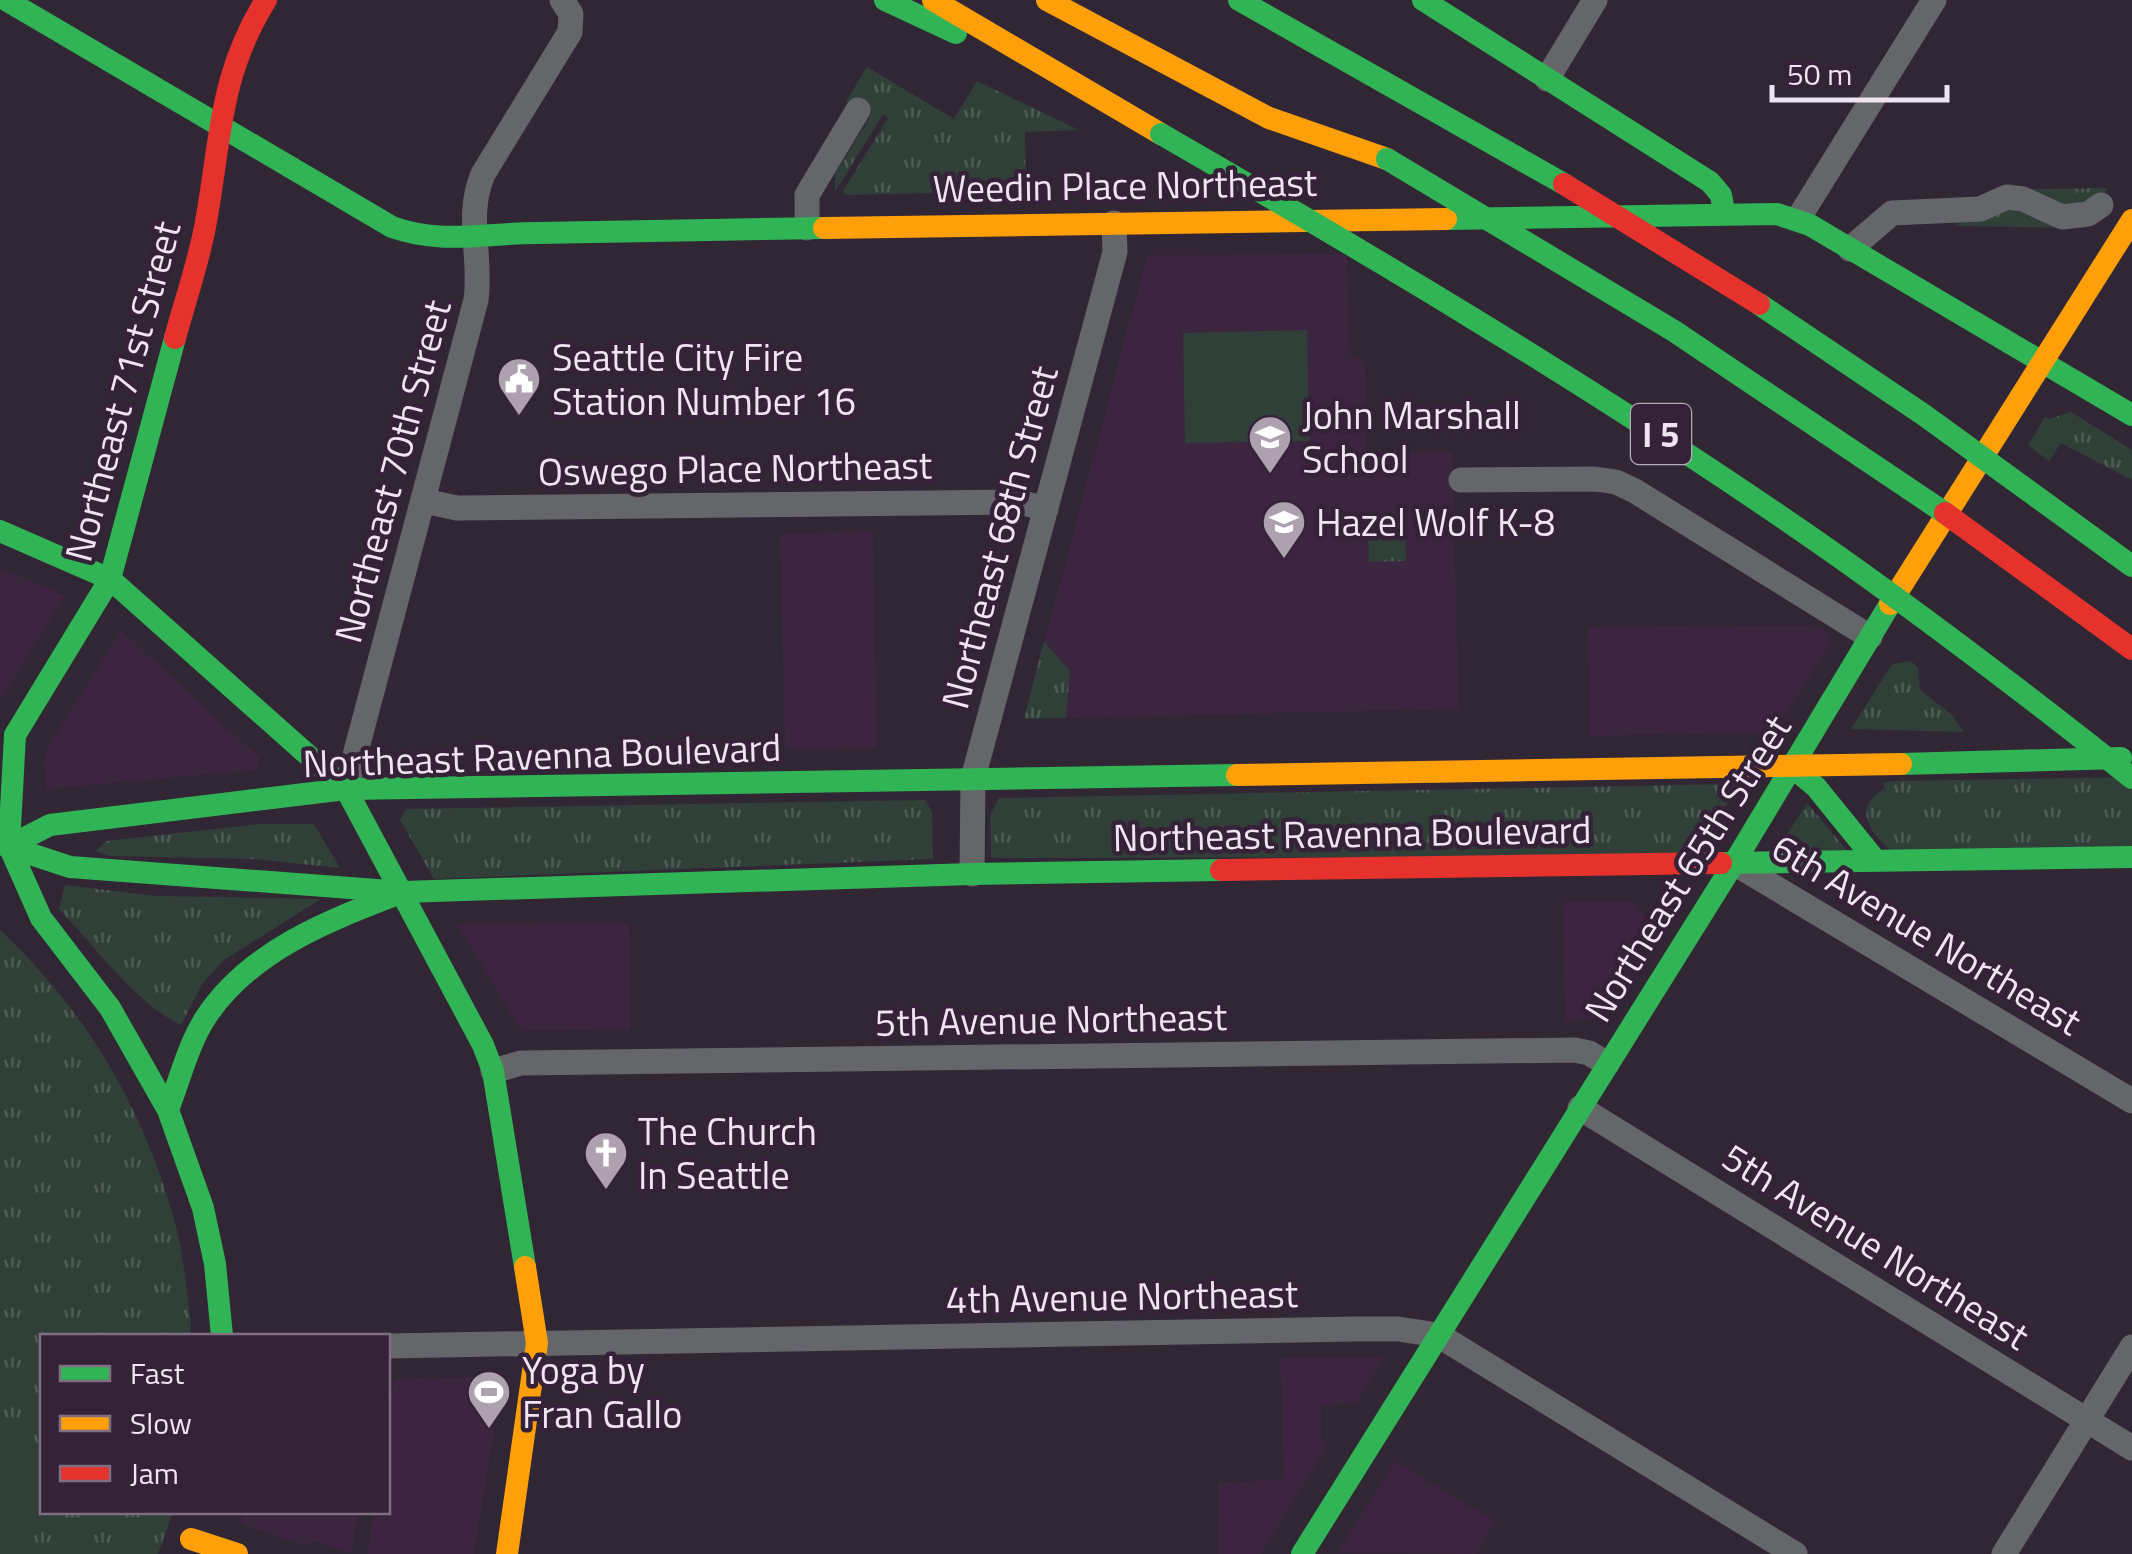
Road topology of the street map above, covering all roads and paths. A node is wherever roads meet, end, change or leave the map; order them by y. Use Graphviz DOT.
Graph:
graph roads {
  1 [pos="6,0"];
  2 [pos="266,0"];
  3 [pos="885,0"];
  4 [pos="933,0"];
  5 [pos="1047,0"];
  6 [pos="1239,0"];
  7 [pos="1423,0"];
  8 [pos="1595,0"];
  9 [pos="1934,0"];
  10 [pos="566,7"];
  11 [pos="1393,61"];
  12 [pos="1547,78"];
  13 [pos="1261,88"];
  14 [pos="858,110"];
  15 [pos="1119,111"];
  16 [pos="219,127"];
  17 [pos="1654,148"];
  18 [pos="1388,159"];
  19 [pos="1564,184"];
  20 [pos="1675,198"];
  21 [pos="2101,205"];
  22 [pos="1724,212"];
  23 [pos="1788,216"];
  24 [pos="2132,220"];
  25 [pos="1114,223"];
  26 [pos="806,228"];
  27 [pos="474,238"];
  28 [pos="1850,249"];
  29 [pos="2044,363"];
  30 [pos="2132,415"];
  31 [pos="1461,480"];
  32 [pos="424,500"];
  33 [pos="1046,509"];
  34 [pos="0,532"];
  35 [pos="2132,566"];
  36 [pos="110,579"];
  37 [pos="1870,636"];
  38 [pos="2132,649"];
  39 [pos="2132,757"];
  40 [pos="1894,765"];
  41 [pos="1792,767"];
  42 [pos="973,778"];
  43 [pos="2132,778"];
  44 [pos="346,790"];
  45 [pos="1856,837"];
  46 [pos="4,845"];
  47 [pos="2132,857"];
  48 [pos="1876,861"];
  49 [pos="1734,863"];
  50 [pos="972,874"];
  51 [pos="404,892"];
  52 [pos="1608,1064"];
  53 [pos="493,1071"];
  54 [pos="2132,1101"];
  55 [pos="1580,1108"];
  56 [pos="168,1110"];
  57 [pos="222,1334"];
  58 [pos="1438,1335"];
  59 [pos="537,1343"];
  60 [pos="390,1346"];
  61 [pos="2132,1347"];
  62 [pos="2087,1420"];
  63 [pos="2132,1448"];
  64 [pos="198,1514"];
  65 [pos="188,1546"];
  66 [pos="237,1554"];
  67 [pos="507,1554"];
  68 [pos="1302,1554"];
  69 [pos="1796,1554"];
  70 [pos="2004,1554"];
  1 -- 16 [label="main road"];
  2 -- 16 [label="main road, Northeast 71st Street"];
  3 -- 15 [label="main road"];
  4 -- 15 [label="main road, I 5"];
  5 -- 18 [label="main road"];
  6 -- 19 [label="main road"];
  7 -- 12 [label="main road"];
  8 -- 12 [label="street"];
  9 -- 23 [label="street"];
  10 -- 27 [label="street, Northeast 70th Street"];
  11 -- 19 [label="main road"];
  12 -- 17 [label="main road"];
  13 -- 18 [label="main road"];
  14 -- 26 [label="street"];
  15 -- 43 [label="main road, I 5, bridge"];
  16 -- 27 [label="main road"];
  16 -- 36 [label="main road, Northeast 71st Street"];
  17 -- 20 [label="main road"];
  17 -- 22 [label="main road"];
  18 -- 38 [label="main road, bridge"];
  19 -- 35 [label="main road, bridge"];
  20 -- 22 [label="main road, Weedin Place Northeast"];
  20 -- 25 [label="main road, Weedin Place Northeast"];
  21 -- 28 [label="street"];
  22 -- 23 [label="main road, Weedin Place Northeast"];
  23 -- 28 [label="main road"];
  24 -- 29 [label="main road, Northeast 65th Street"];
  25 -- 26 [label="main road, Weedin Place Northeast"];
  25 -- 33 [label="street, Northeast 68th Street"];
  26 -- 27 [label="main road, Weedin Place Northeast"];
  27 -- 32 [label="street, Northeast 70th Street"];
  28 -- 29 [label="main road"];
  29 -- 30 [label="main road"];
  29 -- 37 [label="main road, Northeast 65th Street"];
  31 -- 37 [label="street"];
  32 -- 33 [label="street, Oswego Place Northeast"];
  32 -- 44 [label="street, Northeast 70th Street"];
  33 -- 42 [label="street, Northeast 68th Street"];
  34 -- 36 [label="main road"];
  36 -- 44 [label="main road"];
  36 -- 46 [label="main road, Northeast 71st Street"];
  37 -- 41 [label="main road, Northeast 65th Street"];
  39 -- 40 [label="main road, Northeast Ravenna Boulevard"];
  40 -- 41 [label="main road, Northeast Ravenna Boulevard"];
  40 -- 45 [label="main road"];
  41 -- 42 [label="main road, Northeast Ravenna Boulevard"];
  41 -- 45 [label="main road"];
  41 -- 49 [label="main road, Northeast 65th Street"];
  42 -- 44 [label="main road, Northeast Ravenna Boulevard"];
  42 -- 50 [label="street, Northeast 68th Street"];
  44 -- 46 [label="main road, Northeast Ravenna Boulevard"];
  44 -- 51 [label="main road"];
  45 -- 48 [label="main road"];
  46 -- 51 [label="main road, Northeast Ravenna Boulevard"];
  46 -- 56 [label="main road"];
  47 -- 48 [label="main road, Northeast Ravenna Boulevard"];
  48 -- 49 [label="main road, Northeast Ravenna Boulevard"];
  49 -- 50 [label="main road, Northeast Ravenna Boulevard"];
  49 -- 52 [label="main road, Northeast 65th Street"];
  49 -- 54 [label="street, 6th Avenue Northeast"];
  50 -- 51 [label="main road, Northeast Ravenna Boulevard"];
  51 -- 53 [label="main road"];
  51 -- 56 [label="main road"];
  52 -- 53 [label="street, 5th Avenue Northeast"];
  52 -- 55 [label="main road, Northeast 65th Street"];
  53 -- 59 [label="main road"];
  55 -- 58 [label="main road, Northeast 65th Street"];
  55 -- 62 [label="street, 5th Avenue Northeast"];
  56 -- 57 [label="main road"];
  58 -- 59 [label="street, 4th Avenue Northeast"];
  58 -- 68 [label="main road, Northeast 65th Street"];
  58 -- 69 [label="street, 4th Avenue Northeast"];
  59 -- 60 [label="street, 4th Avenue Northeast"];
  59 -- 67 [label="main road"];
  61 -- 62 [label="street"];
  62 -- 63 [label="street, 5th Avenue Northeast"];
  62 -- 70 [label="street"];
  64 -- 65 [label="main road"];
  65 -- 66 [label="main road"];
}
